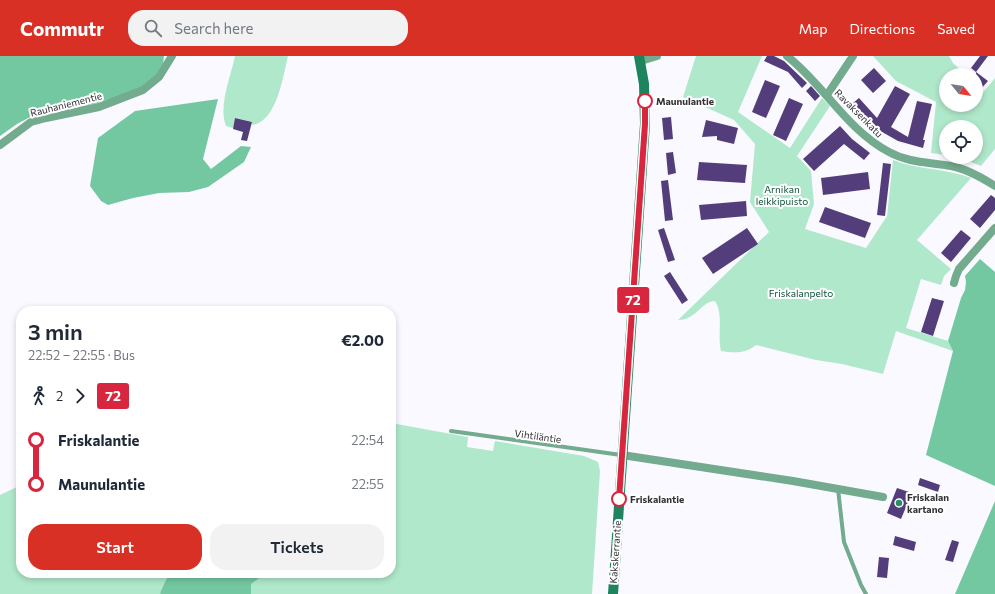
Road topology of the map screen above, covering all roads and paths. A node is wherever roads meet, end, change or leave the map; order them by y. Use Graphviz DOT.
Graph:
graph roads {
  1 [pos="172,56"];
  2 [pos="657,56"];
  3 [pos="788,56"];
  4 [pos="853,56"];
  5 [pos="640,59"];
  6 [pos="827,95"];
  7 [pos="0,145"];
  8 [pos="995,186"];
  9 [pos="995,228"];
  10 [pos="954,283"];
  11 [pos="451,431"];
  12 [pos="622,455"];
  13 [pos="838,489"];
  14 [pos="883,497"];
  15 [pos="612,594"];
  16 [pos="866,594"];
  1 -- 7 [label="street, Rauhaniementie"];
  2 -- 5 [label="street"];
  3 -- 6 [label="street, Ravaksenkatu"];
  4 -- 6 [label="street"];
  5 -- 12 [label="main road, Kakskerrantie"];
  6 -- 8 [label="street, Ravaksenkatu"];
  9 -- 10 [label="street"];
  11 -- 12 [label="lane, Vihtiläntie"];
  12 -- 13 [label="street"];
  12 -- 15 [label="main road, Kakskerrantie"];
  13 -- 14 [label="street"];
  13 -- 16 [label="lane"];
}
